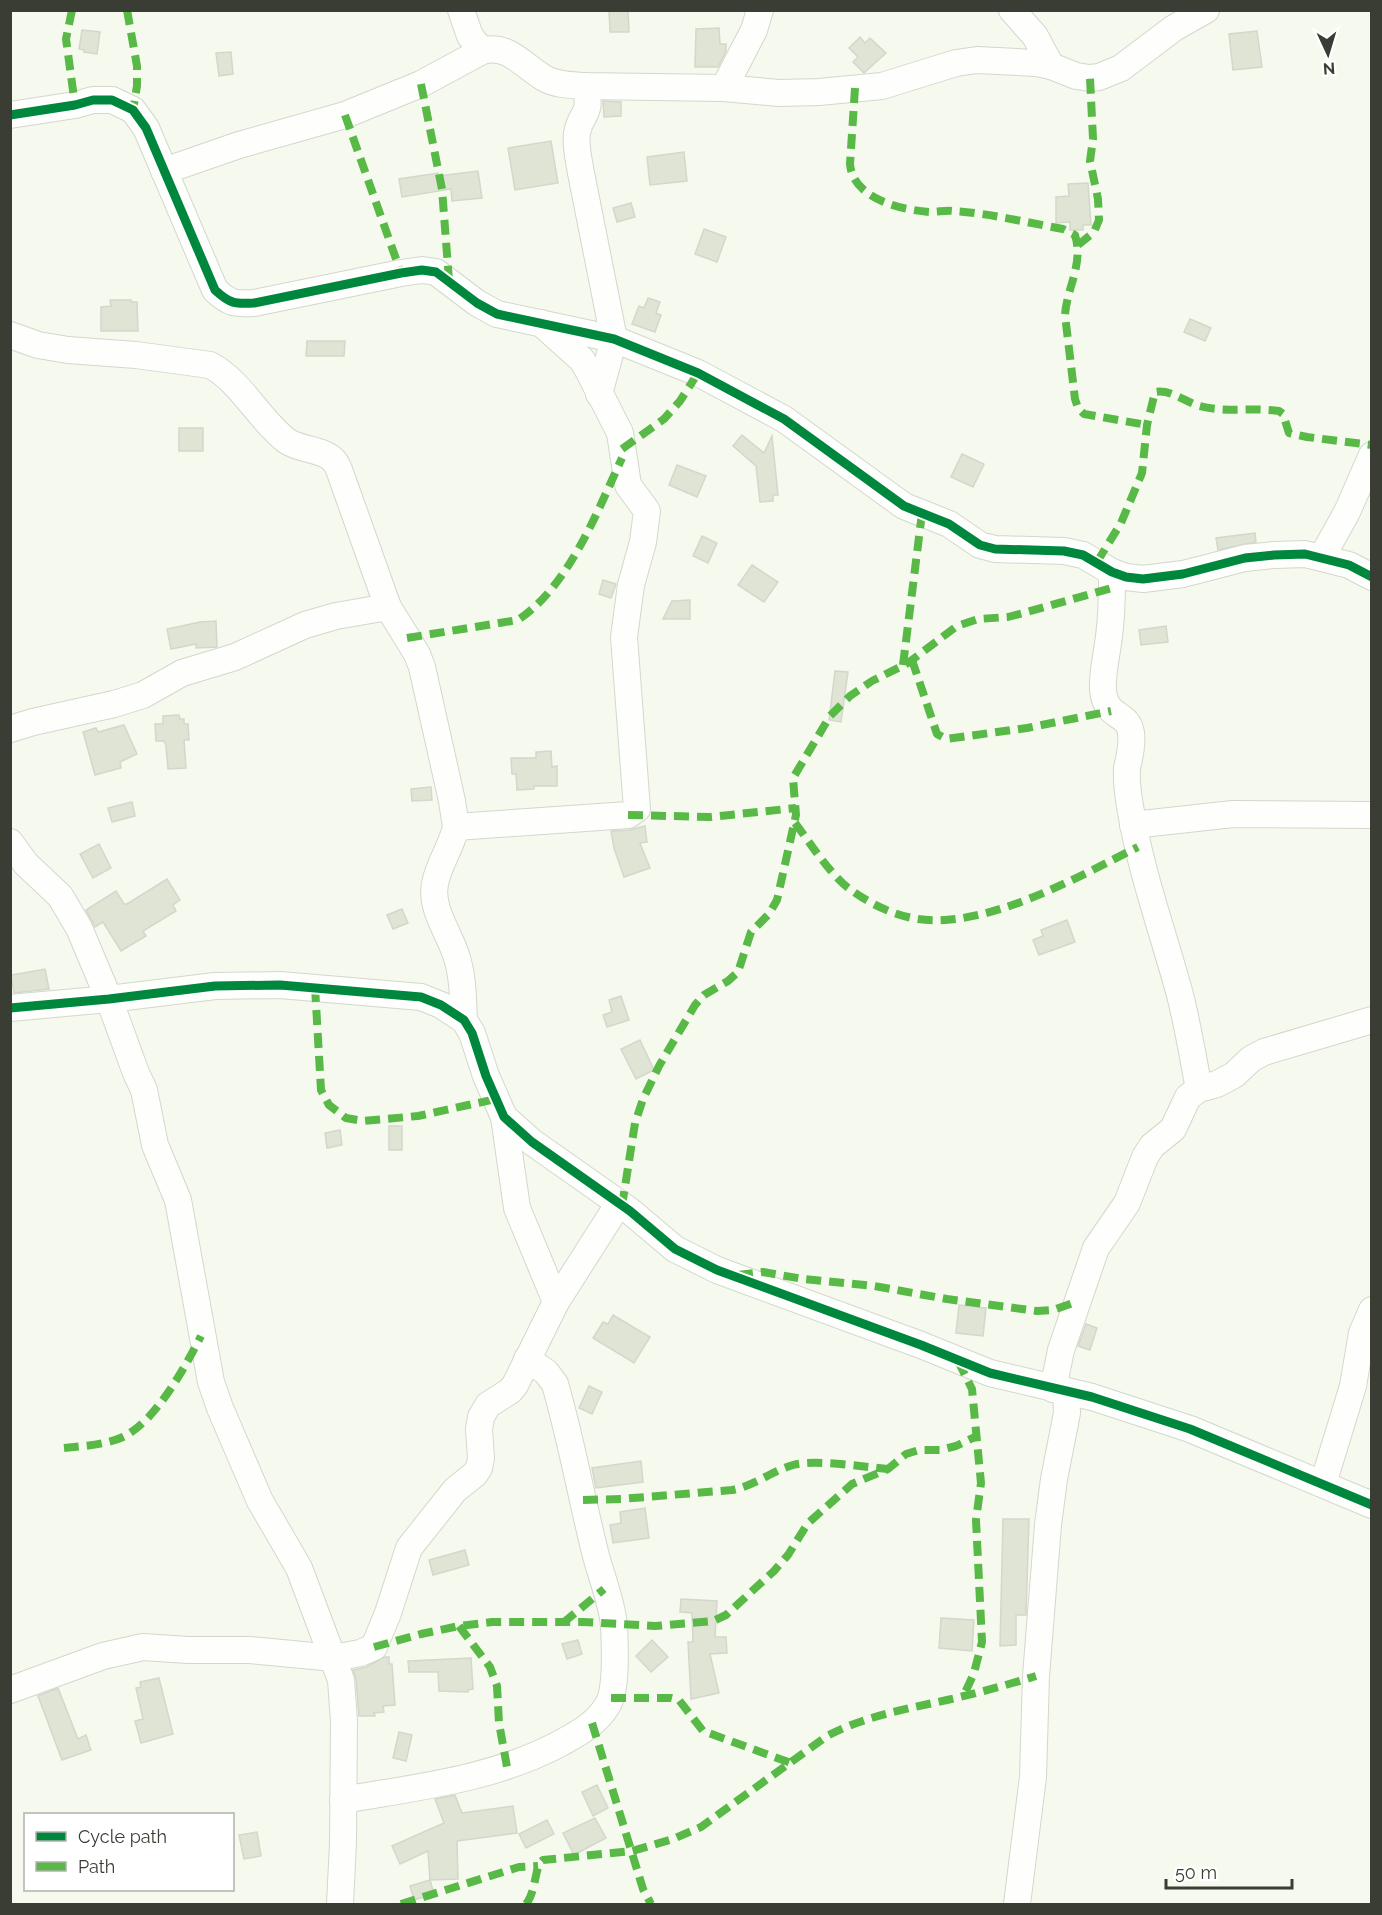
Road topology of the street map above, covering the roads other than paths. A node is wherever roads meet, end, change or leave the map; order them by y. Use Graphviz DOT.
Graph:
graph roads {
  1 [pos="461,10"];
  2 [pos="760,10"];
  3 [pos="1012,10"];
  4 [pos="1206,10"];
  5 [pos="482,51"];
  6 [pos="1051,66"];
  7 [pos="585,86"];
  8 [pos="724,88"];
  9 [pos="10,116"];
  10 [pos="165,171"];
  11 [pos="542,323"];
  12 [pos="10,335"];
  13 [pos="614,339"];
  14 [pos="599,394"];
  15 [pos="1371,455"];
  16 [pos="1322,557"];
  17 [pos="1112,572"];
  18 [pos="1371,577"];
  19 [pos="388,607"];
  20 [pos="10,729"];
  21 [pos="1371,815"];
  22 [pos="1133,825"];
  23 [pos="456,827"];
  24 [pos="10,842"];
  25 [pos="109,999"];
  26 [pos="10,1008"];
  27 [pos="464,1020"];
  28 [pos="1371,1020"];
  29 [pos="1200,1089"];
  30 [pos="504,1117"];
  31 [pos="619,1203"];
  32 [pos="556,1302"];
  33 [pos="1371,1310"];
  34 [pos="527,1359"];
  35 [pos="1059,1390"];
  36 [pos="1323,1484"];
  37 [pos="1371,1505"];
  38 [pos="334,1658"];
  39 [pos="10,1690"];
  40 [pos="343,1800"];
  41 [pos="340,1905"];
  42 [pos="1017,1905"];
  1 -- 5 [label="street"];
  2 -- 8 [label="street"];
  3 -- 6 [label="street"];
  4 -- 6 [label="street"];
  5 -- 7 [label="street"];
  5 -- 10 [label="street"];
  6 -- 8 [label="street"];
  7 -- 8 [label="street"];
  7 -- 13 [label="street"];
  9 -- 10 [label="street"];
  10 -- 11 [label="street"];
  11 -- 13 [label="street"];
  11 -- 14 [label="street"];
  12 -- 19 [label="street"];
  13 -- 14 [label="street"];
  13 -- 17 [label="street"];
  14 -- 23 [label="street"];
  15 -- 16 [label="street"];
  16 -- 17 [label="street"];
  16 -- 18 [label="street"];
  17 -- 22 [label="street"];
  19 -- 20 [label="street"];
  19 -- 23 [label="street"];
  21 -- 22 [label="street"];
  22 -- 29 [label="street"];
  23 -- 27 [label="street"];
  24 -- 25 [label="street"];
  25 -- 26 [label="street"];
  25 -- 27 [label="street"];
  25 -- 38 [label="street"];
  27 -- 30 [label="street"];
  28 -- 29 [label="street"];
  29 -- 35 [label="street"];
  30 -- 31 [label="street"];
  30 -- 32 [label="street"];
  31 -- 32 [label="street"];
  31 -- 35 [label="street"];
  32 -- 34 [label="street"];
  33 -- 36 [label="street"];
  34 -- 38 [label="street"];
  34 -- 40 [label="street"];
  35 -- 36 [label="street"];
  35 -- 42 [label="street"];
  36 -- 37 [label="street"];
  38 -- 39 [label="street"];
  38 -- 40 [label="street"];
  40 -- 41 [label="street"];
}
